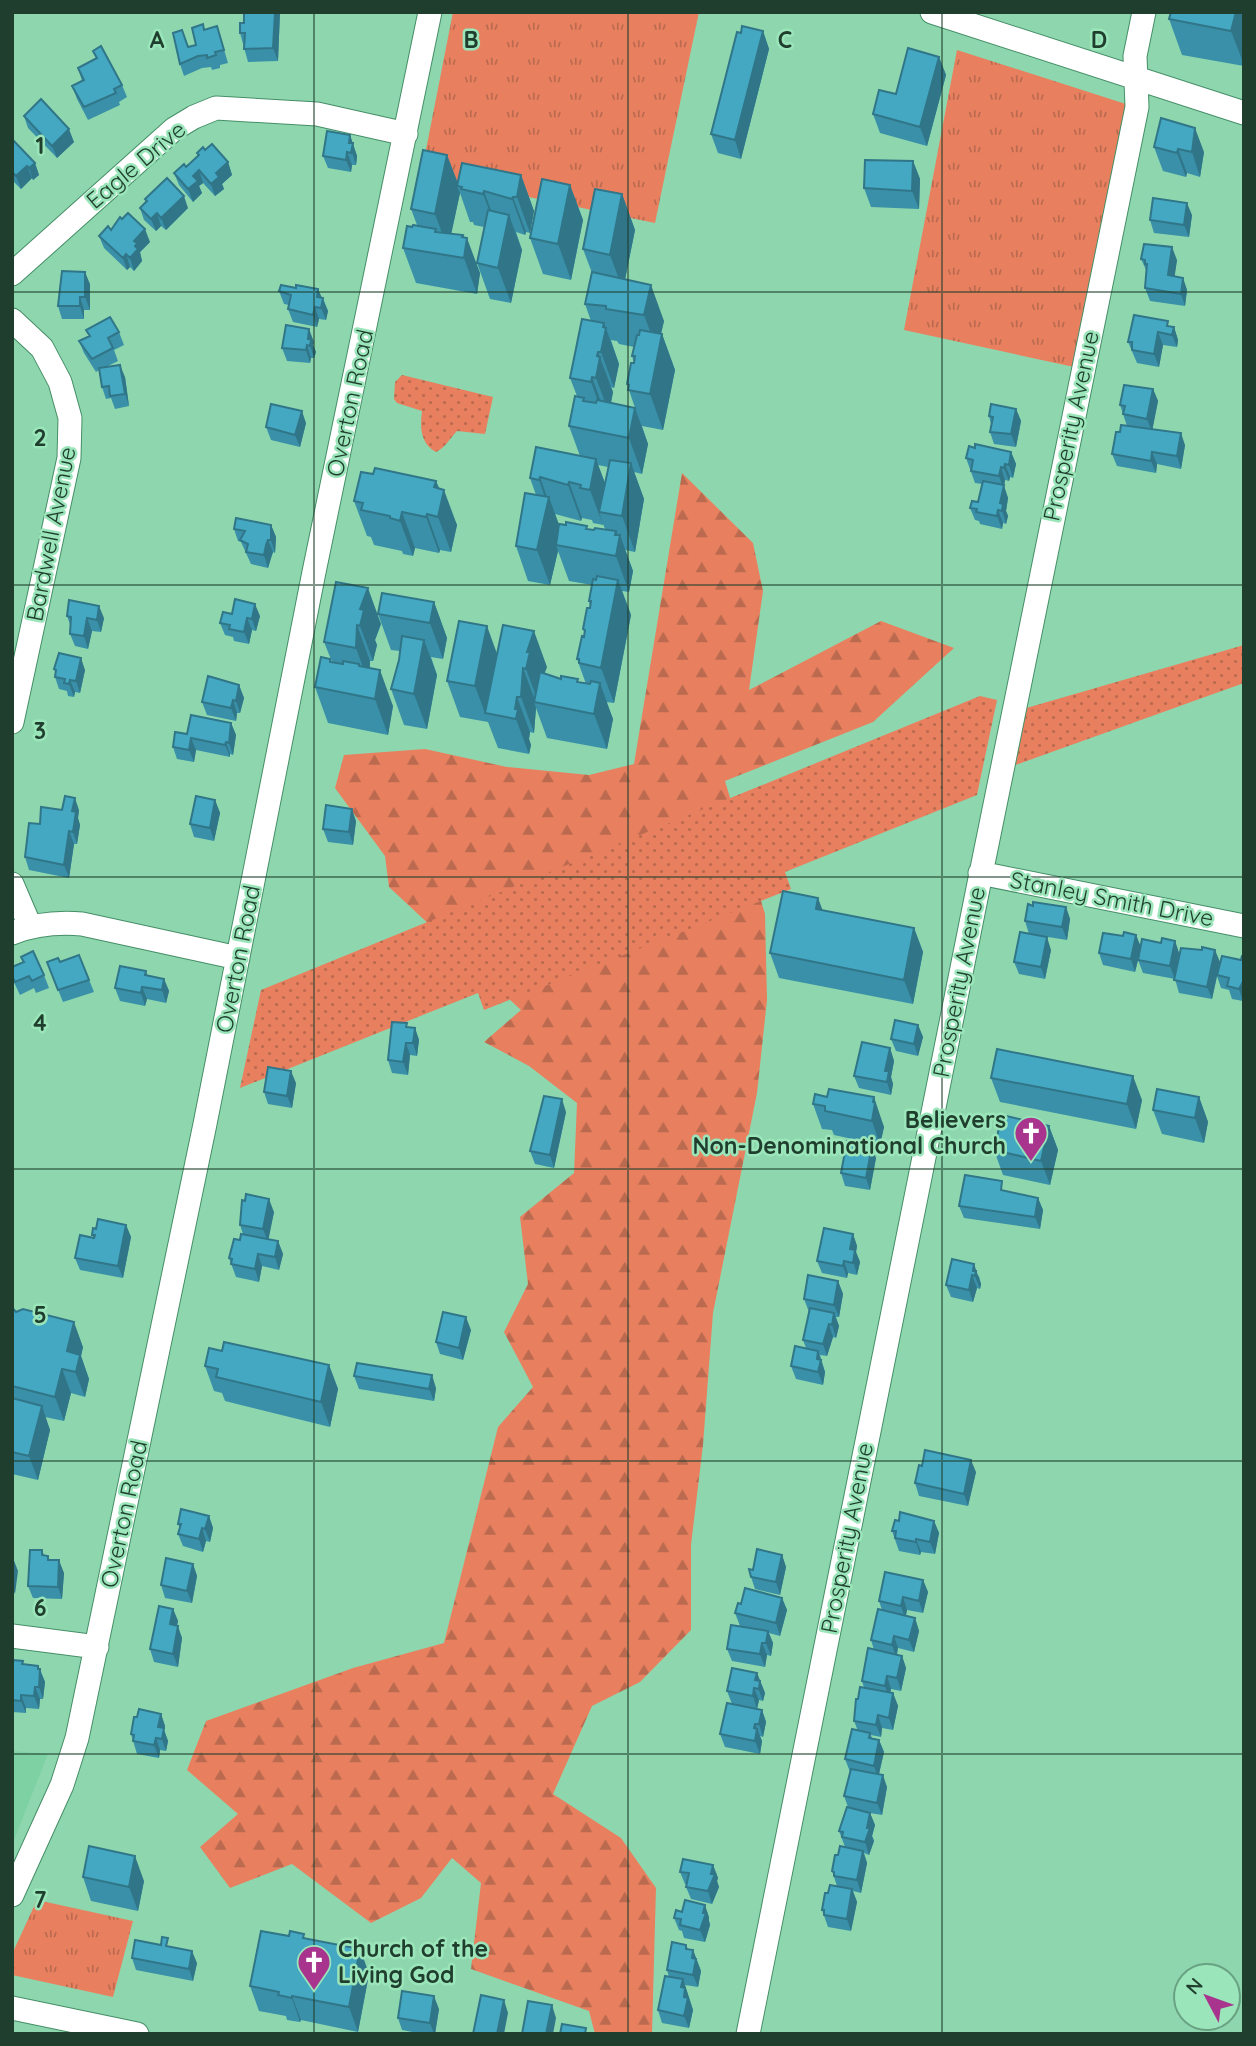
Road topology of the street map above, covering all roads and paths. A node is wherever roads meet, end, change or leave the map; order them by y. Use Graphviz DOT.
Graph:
graph roads {
  1 [pos="430,12"];
  2 [pos="932,12"];
  3 [pos="1144,12"];
  4 [pos="1136,78"];
  5 [pos="1244,113"];
  6 [pos="406,134"];
  7 [pos="12,274"];
  8 [pos="12,320"];
  9 [pos="12,723"];
  10 [pos="980,873"];
  11 [pos="12,884"];
  12 [pos="1244,926"];
  13 [pos="21,930"];
  14 [pos="238,958"];
  15 [pos="12,1636"];
  16 [pos="97,1647"];
  17 [pos="12,1895"];
  18 [pos="12,2008"];
  19 [pos="137,2034"];
  20 [pos="748,2034"];
  1 -- 6 [label="street, Overton Road"];
  2 -- 4 [label="street"];
  3 -- 4 [label="street, Prosperity Avenue"];
  4 -- 5 [label="street"];
  4 -- 10 [label="street, Prosperity Avenue"];
  6 -- 7 [label="street, Eagle Drive"];
  6 -- 14 [label="street, Overton Road"];
  8 -- 9 [label="street, Bardwell Avenue"];
  10 -- 12 [label="street, Stanley Smith Drive"];
  10 -- 20 [label="street, Prosperity Avenue"];
  11 -- 13 [label="street"];
  13 -- 14 [label="street"];
  14 -- 16 [label="street, Overton Road"];
  15 -- 16 [label="street"];
  16 -- 17 [label="street, Overton Road"];
  18 -- 19 [label="street"];
}
